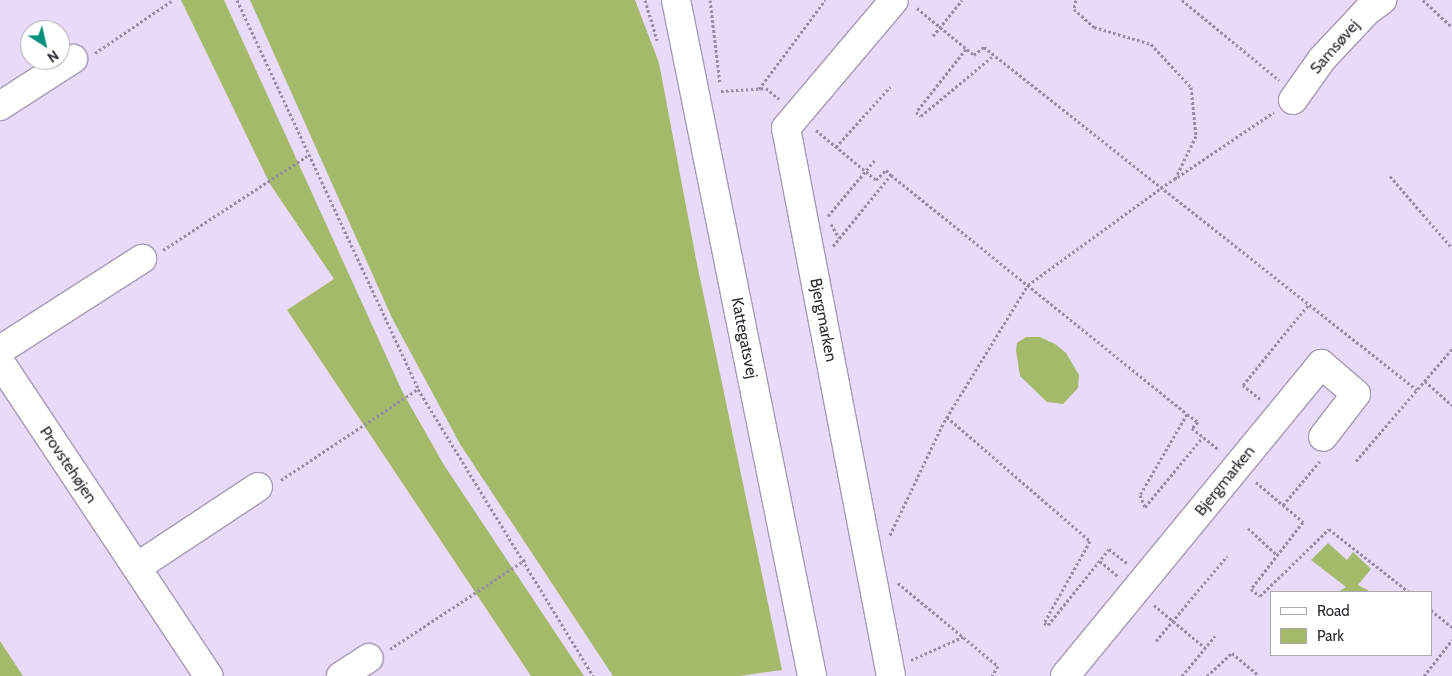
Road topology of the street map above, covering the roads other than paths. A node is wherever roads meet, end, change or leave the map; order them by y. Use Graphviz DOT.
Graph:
graph roads {
  1 [pos="676,0"];
  2 [pos="1382,0"];
  3 [pos="904,3"];
  4 [pos="73,58"];
  5 [pos="1295,97"];
  6 [pos="0,106"];
  7 [pos="142,258"];
  8 [pos="0,350"];
  9 [pos="0,362"];
  10 [pos="1323,437"];
  11 [pos="258,487"];
  12 [pos="137,567"];
  13 [pos="369,658"];
  14 [pos="890,670"];
  15 [pos="209,676"];
  16 [pos="341,676"];
  17 [pos="812,676"];
  18 [pos="1065,676"];
  1 -- 17 [label="street, Kattegatsvej"];
  2 -- 5 [label="street, Samsøvej"];
  3 -- 14 [label="street, Bjergmarken"];
  4 -- 6 [label="street"];
  7 -- 8 [label="street"];
  9 -- 12 [label="street, Provstehøjen"];
  10 -- 18 [label="street, Bjergmarken"];
  11 -- 12 [label="street"];
  12 -- 15 [label="street, Provstehøjen"];
  13 -- 16 [label="street"];
}
